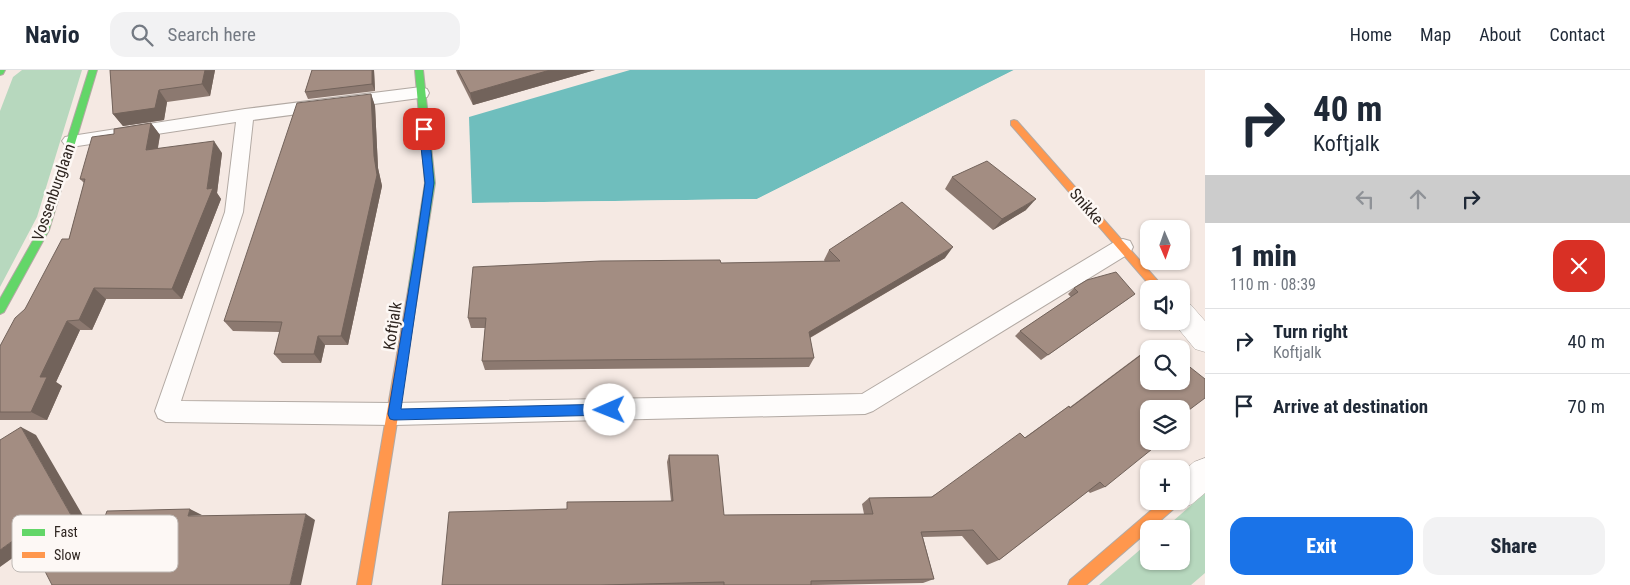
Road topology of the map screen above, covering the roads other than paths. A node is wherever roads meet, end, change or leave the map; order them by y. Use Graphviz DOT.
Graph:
graph roads {
  1 [pos="93,70"];
  2 [pos="419,70"];
  3 [pos="420,93"];
  4 [pos="245,115"];
  5 [pos="1014,124"];
  6 [pos="71,141"];
  7 [pos="1123,247"];
  8 [pos="1152,280"];
  9 [pos="0,309"];
  10 [pos="1190,323"];
  11 [pos="1205,340"];
  12 [pos="394,414"];
  13 [pos="1205,473"];
  14 [pos="1190,486"];
  15 [pos="1162,510"];
  16 [pos="364,585"];
  17 [pos="1075,585"];
  1 -- 6 [label="street, Vossenburglaan"];
  2 -- 3 [label="street, Koftjalk"];
  3 -- 4 [label="lane"];
  3 -- 12 [label="street, Koftjalk"];
  4 -- 6 [label="lane"];
  4 -- 12 [label="lane"];
  5 -- 7 [label="street, Snikke"];
  6 -- 9 [label="street, Vossenburglaan"];
  7 -- 8 [label="street, Snikke"];
  7 -- 12 [label="lane"];
  10 -- 11 [label="street"];
  12 -- 16 [label="street, Koftjalk"];
  13 -- 14 [label="street"];
  15 -- 17 [label="street"];
}
